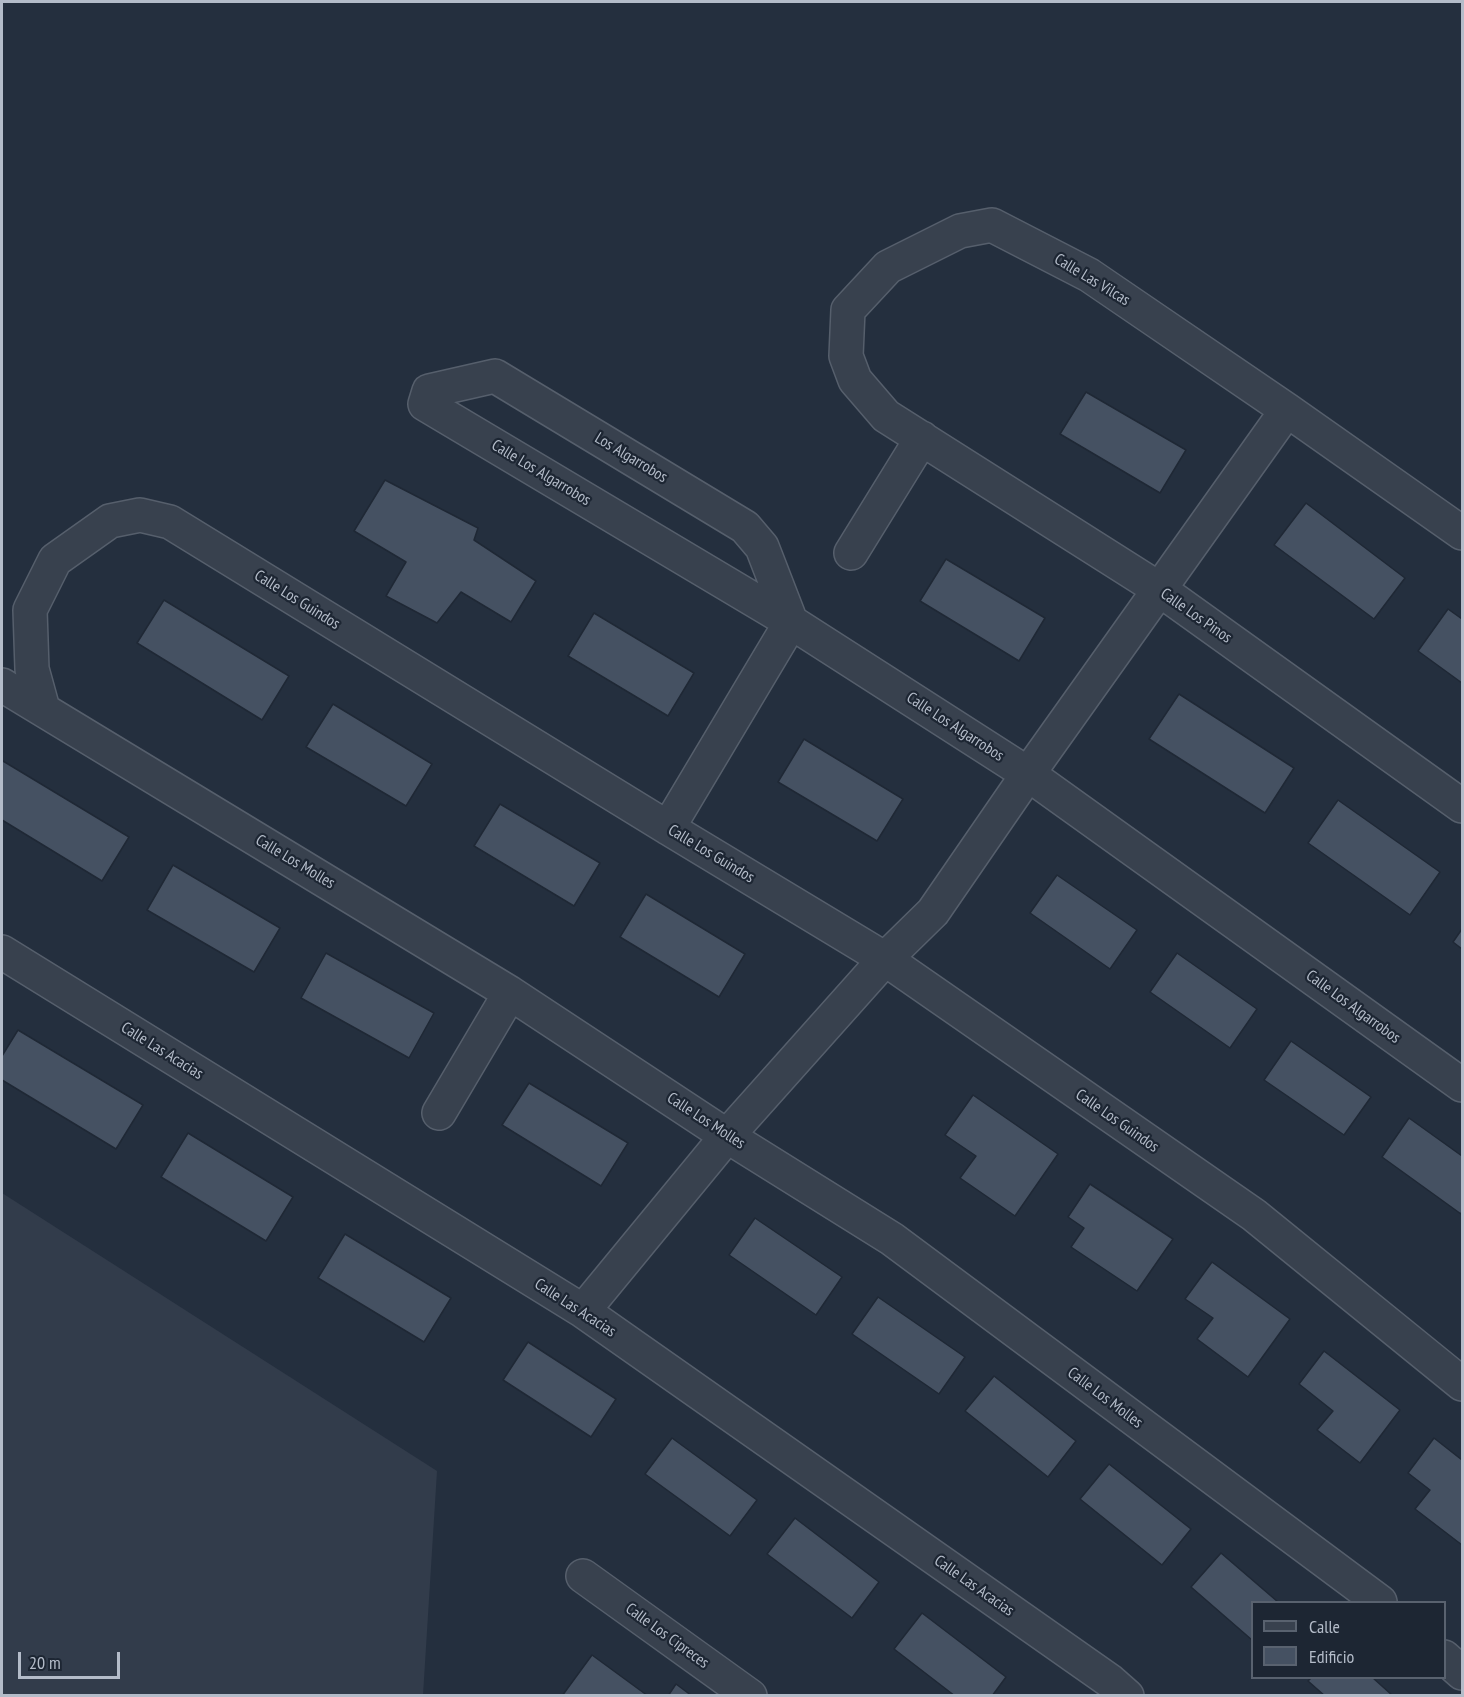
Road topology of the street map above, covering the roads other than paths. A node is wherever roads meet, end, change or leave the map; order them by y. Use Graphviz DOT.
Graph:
graph roads {
  1 [pos="425,404"];
  2 [pos="1287,410"];
  3 [pos="922,438"];
  4 [pos="1462,533"];
  5 [pos="851,553"];
  6 [pos="1159,589"];
  7 [pos="791,622"];
  8 [pos="2,685"];
  9 [pos="43,709"];
  10 [pos="1028,774"];
  11 [pos="1462,806"];
  12 [pos="668,828"];
  13 [pos="2,952"];
  14 [pos="885,959"];
  15 [pos="510,993"];
  16 [pos="1462,1085"];
  17 [pos="439,1113"];
  18 [pos="727,1136"];
  19 [pos="583,1311"];
  20 [pos="1462,1384"];
  21 [pos="583,1576"];
  22 [pos="1379,1601"];
  23 [pos="1446,1659"];
  24 [pos="1462,1673"];
  25 [pos="750,1695"];
  26 [pos="1127,1695"];
  1 -- 7 [label="street, Calle Los Algarrobos"];
  1 -- 7 [label="street, Los Algarrobos"];
  2 -- 3 [label="street, Calle Las Vilcas"];
  2 -- 4 [label="street, Calle Las Vilcas"];
  2 -- 6 [label="street"];
  3 -- 5 [label="street"];
  3 -- 6 [label="street, Calle Los Pinos"];
  6 -- 10 [label="street"];
  6 -- 11 [label="street, Calle Los Pinos"];
  7 -- 10 [label="street, Calle Los Algarrobos"];
  7 -- 12 [label="street"];
  8 -- 9 [label="street, Calle Los Molles"];
  9 -- 12 [label="street, Calle Los Guindos"];
  9 -- 15 [label="street, Calle Los Molles"];
  10 -- 14 [label="street"];
  10 -- 16 [label="street, Calle Los Algarrobos"];
  12 -- 14 [label="street, Calle Los Guindos"];
  13 -- 19 [label="street, Calle Las Acacias"];
  14 -- 18 [label="street"];
  14 -- 20 [label="street, Calle Los Guindos"];
  15 -- 17 [label="street"];
  15 -- 18 [label="street, Calle Los Molles"];
  18 -- 19 [label="street"];
  18 -- 22 [label="street, Calle Los Molles"];
  19 -- 26 [label="street, Calle Las Acacias"];
  21 -- 25 [label="street, Calle Los Cipreces"];
  23 -- 24 [label="street"];
}
